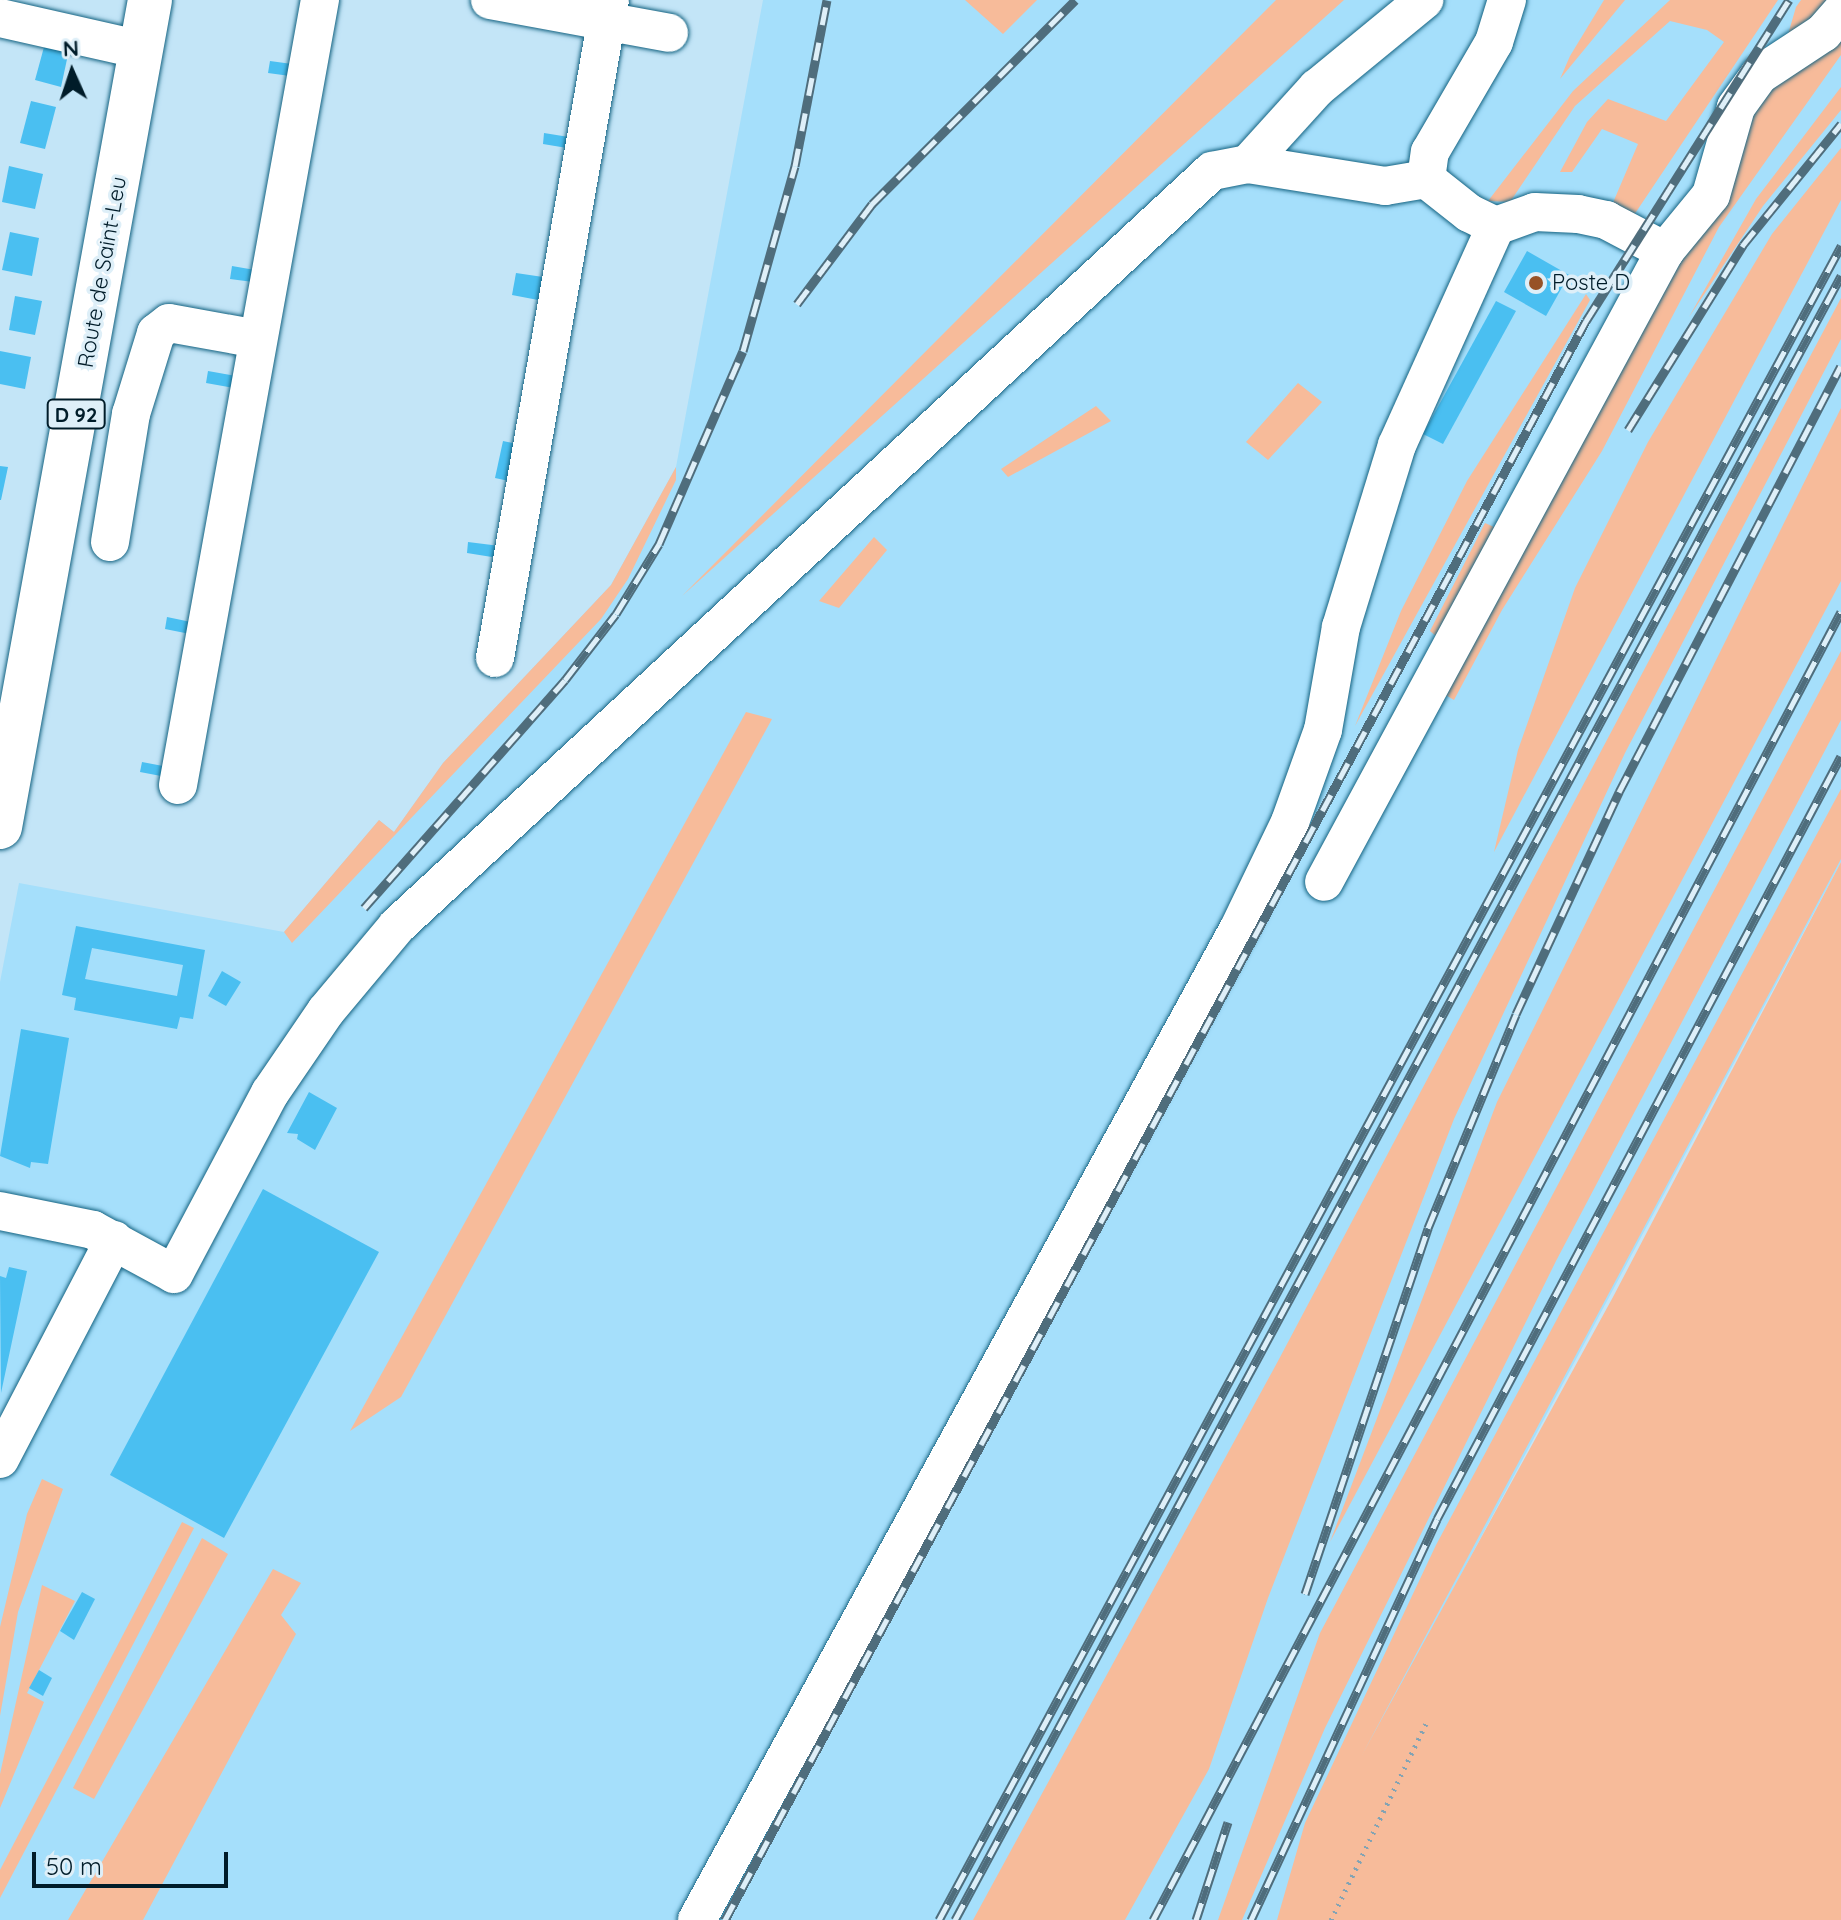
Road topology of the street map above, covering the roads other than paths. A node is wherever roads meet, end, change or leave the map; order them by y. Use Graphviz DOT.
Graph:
graph roads {
  1 [pos="128,0"];
  2 [pos="150,0"];
  3 [pos="320,0"];
  4 [pos="490,0"];
  5 [pos="1424,0"];
  6 [pos="1507,0"];
  7 [pos="608,11"];
  8 [pos="1841,12"];
  9 [pos="0,18"];
  10 [pos="669,33"];
  11 [pos="120,45"];
  12 [pos="1248,164"];
  13 [pos="1426,179"];
  14 [pos="1496,226"];
  15 [pos="1665,251"];
  16 [pos="258,339"];
  17 [pos="110,542"];
  18 [pos="495,658"];
  19 [pos="0,706"];
  20 [pos="178,785"];
  21 [pos="0,827"];
  22 [pos="1324,882"];
  23 [pos="0,1211"];
  24 [pos="114,1240"];
  25 [pos="0,1459"];
  26 [pos="697,1920"];
  1 -- 11 [label="main road, Route de Saint-Leu / D 92"];
  2 -- 21 [label="main road, Route de Saint-Leu / D 92"];
  3 -- 16 [label="lane"];
  4 -- 7 [label="lane"];
  5 -- 12 [label="lane"];
  6 -- 13 [label="lane"];
  7 -- 10 [label="lane"];
  7 -- 18 [label="lane"];
  8 -- 15 [label="lane"];
  9 -- 11 [label="lane"];
  11 -- 19 [label="main road, Route de Saint-Leu / D 92"];
  12 -- 13 [label="lane"];
  12 -- 24 [label="lane"];
  13 -- 14 [label="lane"];
  14 -- 15 [label="lane"];
  14 -- 26 [label="lane"];
  15 -- 22 [label="lane"];
  16 -- 17 [label="lane"];
  16 -- 20 [label="lane"];
  23 -- 24 [label="lane"];
  24 -- 25 [label="lane"];
}
